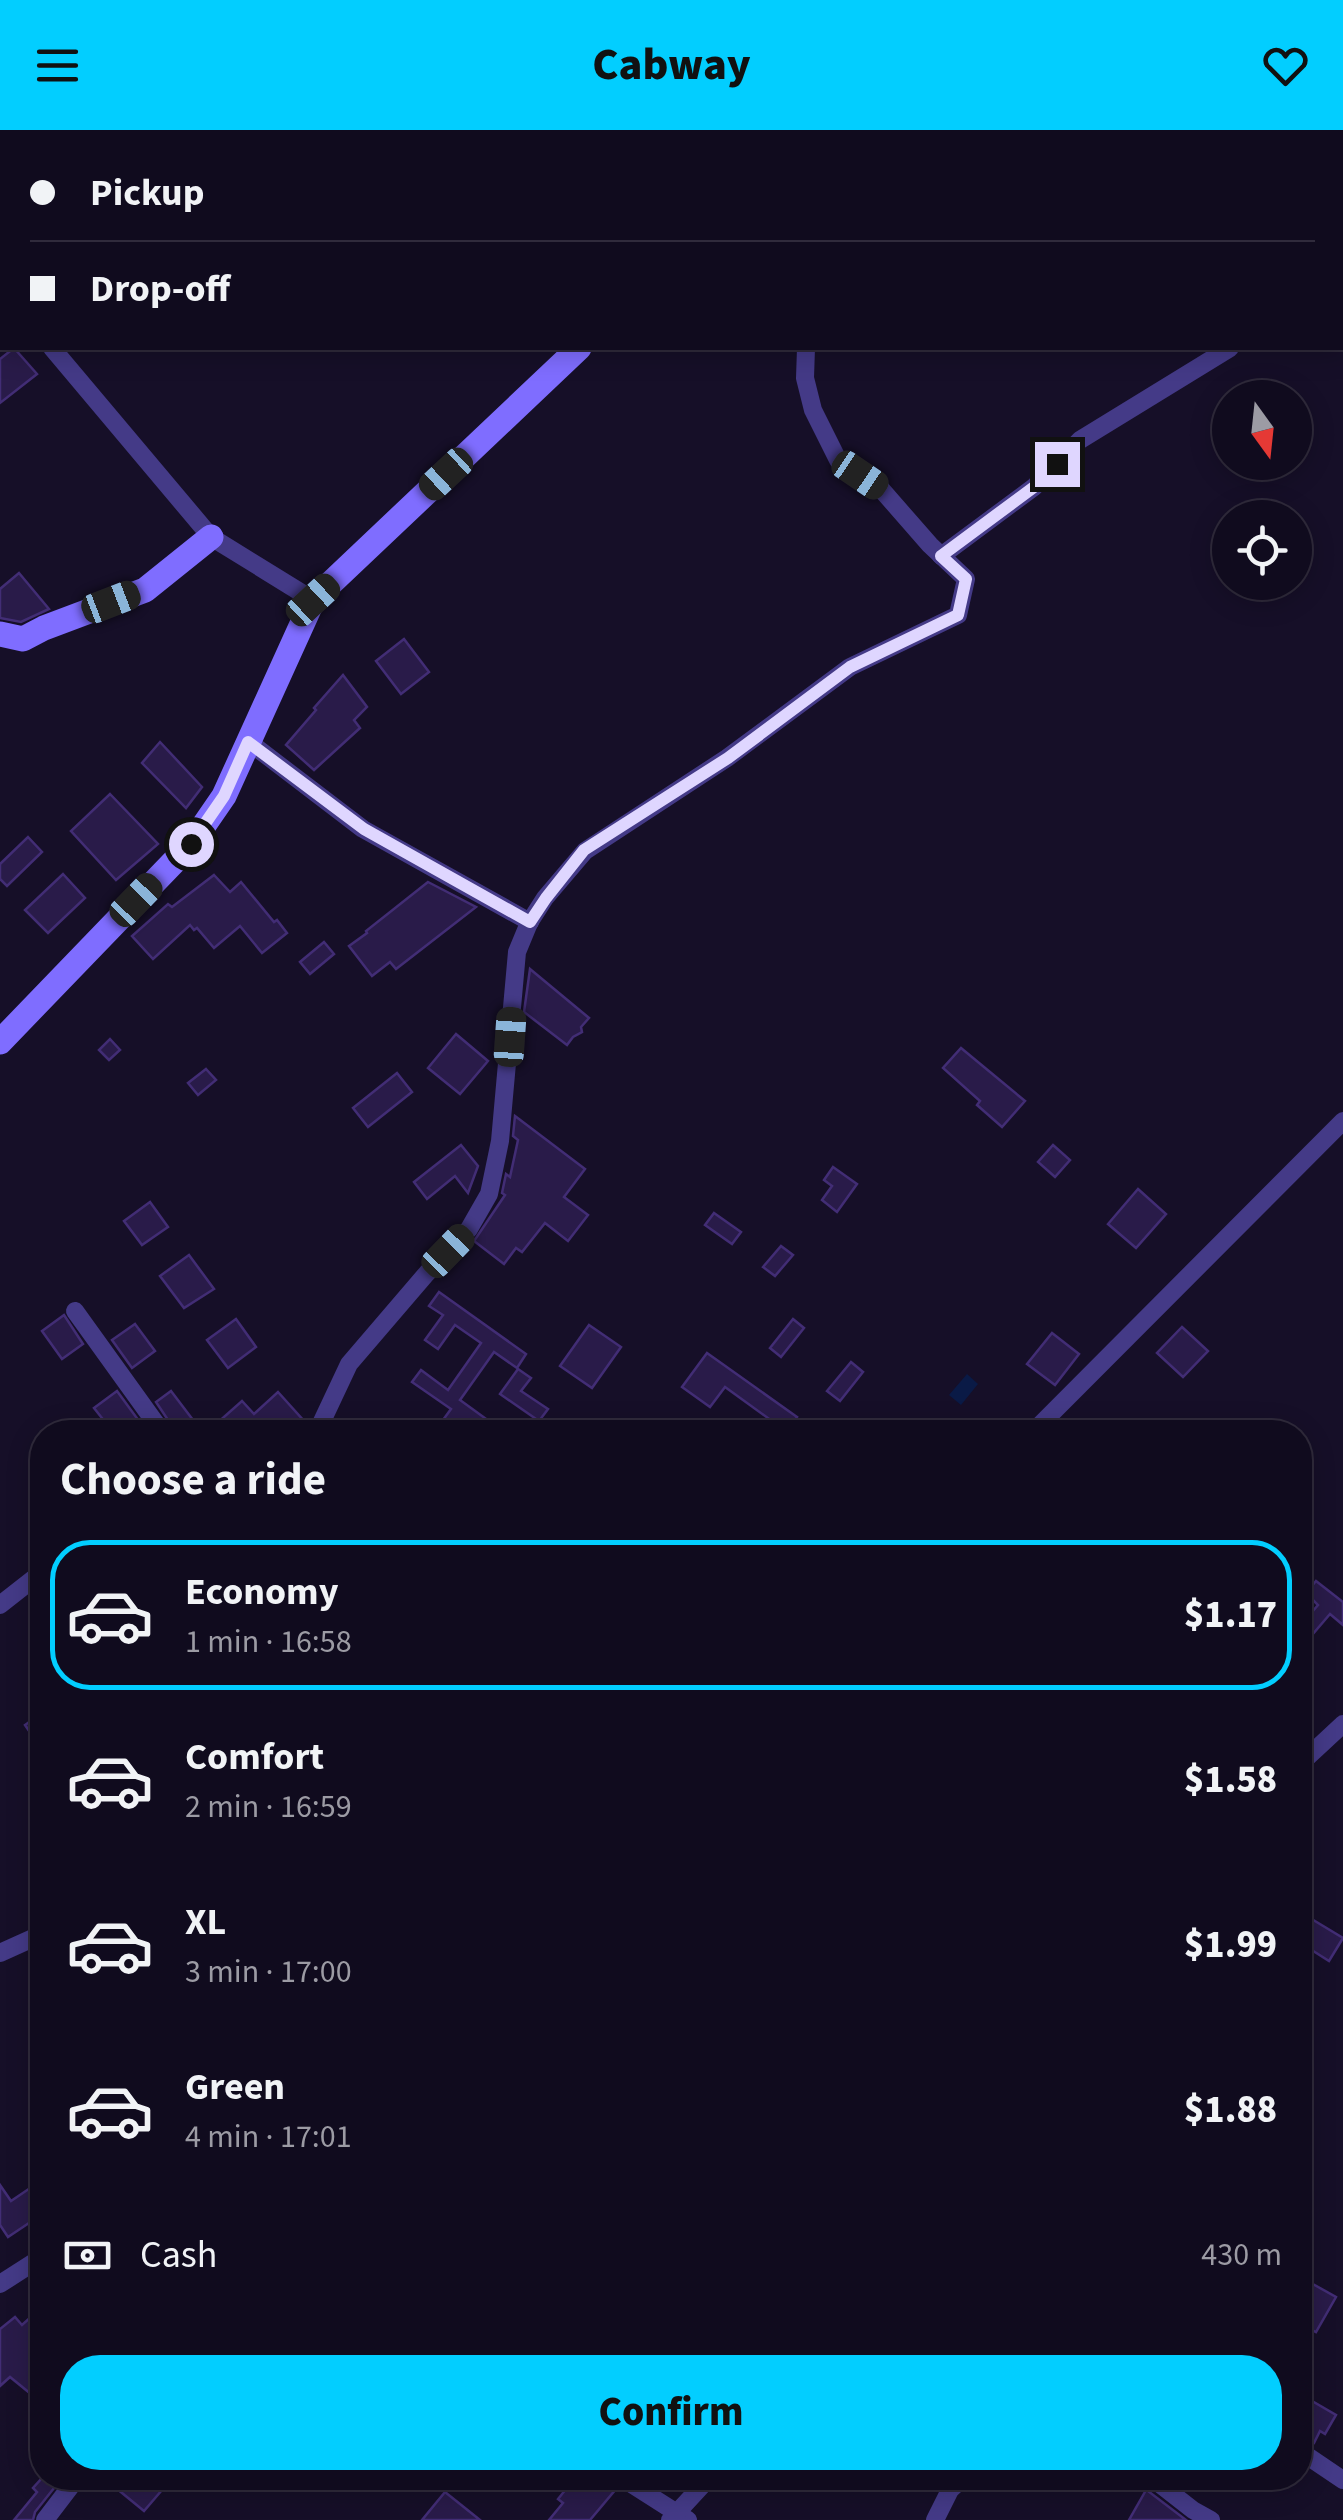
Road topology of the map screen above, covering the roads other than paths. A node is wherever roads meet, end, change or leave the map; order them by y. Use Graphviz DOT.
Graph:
graph roads {
  1 [pos="54,350"];
  2 [pos="577,350"];
  3 [pos="806,350"];
  4 [pos="1227,350"];
  5 [pos="212,538"];
  6 [pos="941,556"];
  7 [pos="313,600"];
  8 [pos="0,634"];
  9 [pos="248,742"];
  10 [pos="530,922"];
  11 [pos="0,1042"];
  12 [pos="1343,1121"];
  13 [pos="75,1311"];
  14 [pos="153,1420"];
  15 [pos="322,1420"];
  16 [pos="1045,1420"];
  17 [pos="30,1581"];
  18 [pos="0,1605"];
  19 [pos="1343,1724"];
  20 [pos="1312,1753"];
  21 [pos="30,1939"];
  22 [pos="0,1953"];
  23 [pos="30,2265"];
  24 [pos="0,2284"];
  25 [pos="1312,2460"];
  26 [pos="1343,2480"];
  27 [pos="67,2490"];
  28 [pos="639,2490"];
  29 [pos="700,2490"];
  30 [pos="950,2490"];
  31 [pos="1167,2490"];
  32 [pos="678,2518"];
  33 [pos="44,2520"];
  34 [pos="935,2520"];
  35 [pos="1211,2520"];
  1 -- 5 [label="street"];
  2 -- 7 [label="main road"];
  3 -- 6 [label="street"];
  4 -- 6 [label="street"];
  5 -- 7 [label="street"];
  5 -- 8 [label="main road"];
  6 -- 10 [label="street"];
  7 -- 9 [label="main road"];
  9 -- 10 [label="street"];
  9 -- 11 [label="main road"];
  10 -- 15 [label="street"];
  12 -- 16 [label="street"];
  13 -- 14 [label="street"];
  17 -- 18 [label="street"];
  19 -- 20 [label="street"];
  21 -- 22 [label="street"];
  23 -- 24 [label="street"];
  25 -- 26 [label="street"];
  27 -- 33 [label="street"];
  28 -- 32 [label="street"];
  29 -- 32 [label="street"];
  30 -- 34 [label="street"];
  31 -- 35 [label="street"];
}
